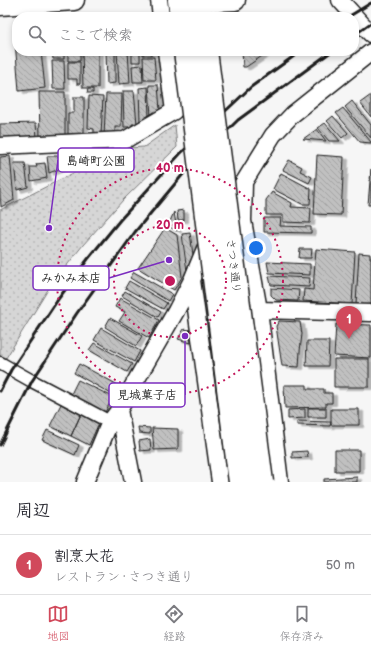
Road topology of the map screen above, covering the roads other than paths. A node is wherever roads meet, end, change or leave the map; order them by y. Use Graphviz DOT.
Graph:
graph roads {
  1 [pos="74,0"];
  2 [pos="159,0"];
  3 [pos="179,0"];
  4 [pos="215,0"];
  5 [pos="340,0"];
  6 [pos="0,5"];
  7 [pos="160,12"];
  8 [pos="180,12"];
  9 [pos="205,12"];
  10 [pos="351,12"];
  11 [pos="359,21"];
  12 [pos="371,34"];
  13 [pos="371,52"];
  14 [pos="167,56"];
  15 [pos="187,56"];
  16 [pos="207,56"];
  17 [pos="0,146"];
  18 [pos="244,182"];
  19 [pos="192,280"];
  20 [pos="259,310"];
  21 [pos="371,312"];
  22 [pos="0,363"];
  23 [pos="115,416"];
  24 [pos="85,482"];
  25 [pos="133,482"];
  26 [pos="220,482"];
  27 [pos="240,482"];
  28 [pos="262,482"];
  29 [pos="280,482"];
  1 -- 6 [label="street"];
  2 -- 7 [label="street"];
  3 -- 8 [label="highway"];
  4 -- 9 [label="highway"];
  5 -- 10 [label="street"];
  11 -- 12 [label="street"];
  13 -- 18 [label="street"];
  14 -- 17 [label="street"];
  15 -- 27 [label="highway, さつき通り, bridge"];
  16 -- 28 [label="highway, さつき通り, bridge"];
  18 -- 19 [label="street"];
  18 -- 20 [label="street"];
  19 -- 23 [label="street"];
  19 -- 26 [label="street"];
  20 -- 21 [label="street"];
  20 -- 29 [label="street"];
  22 -- 23 [label="street"];
  23 -- 24 [label="street"];
  23 -- 25 [label="street"];
}
